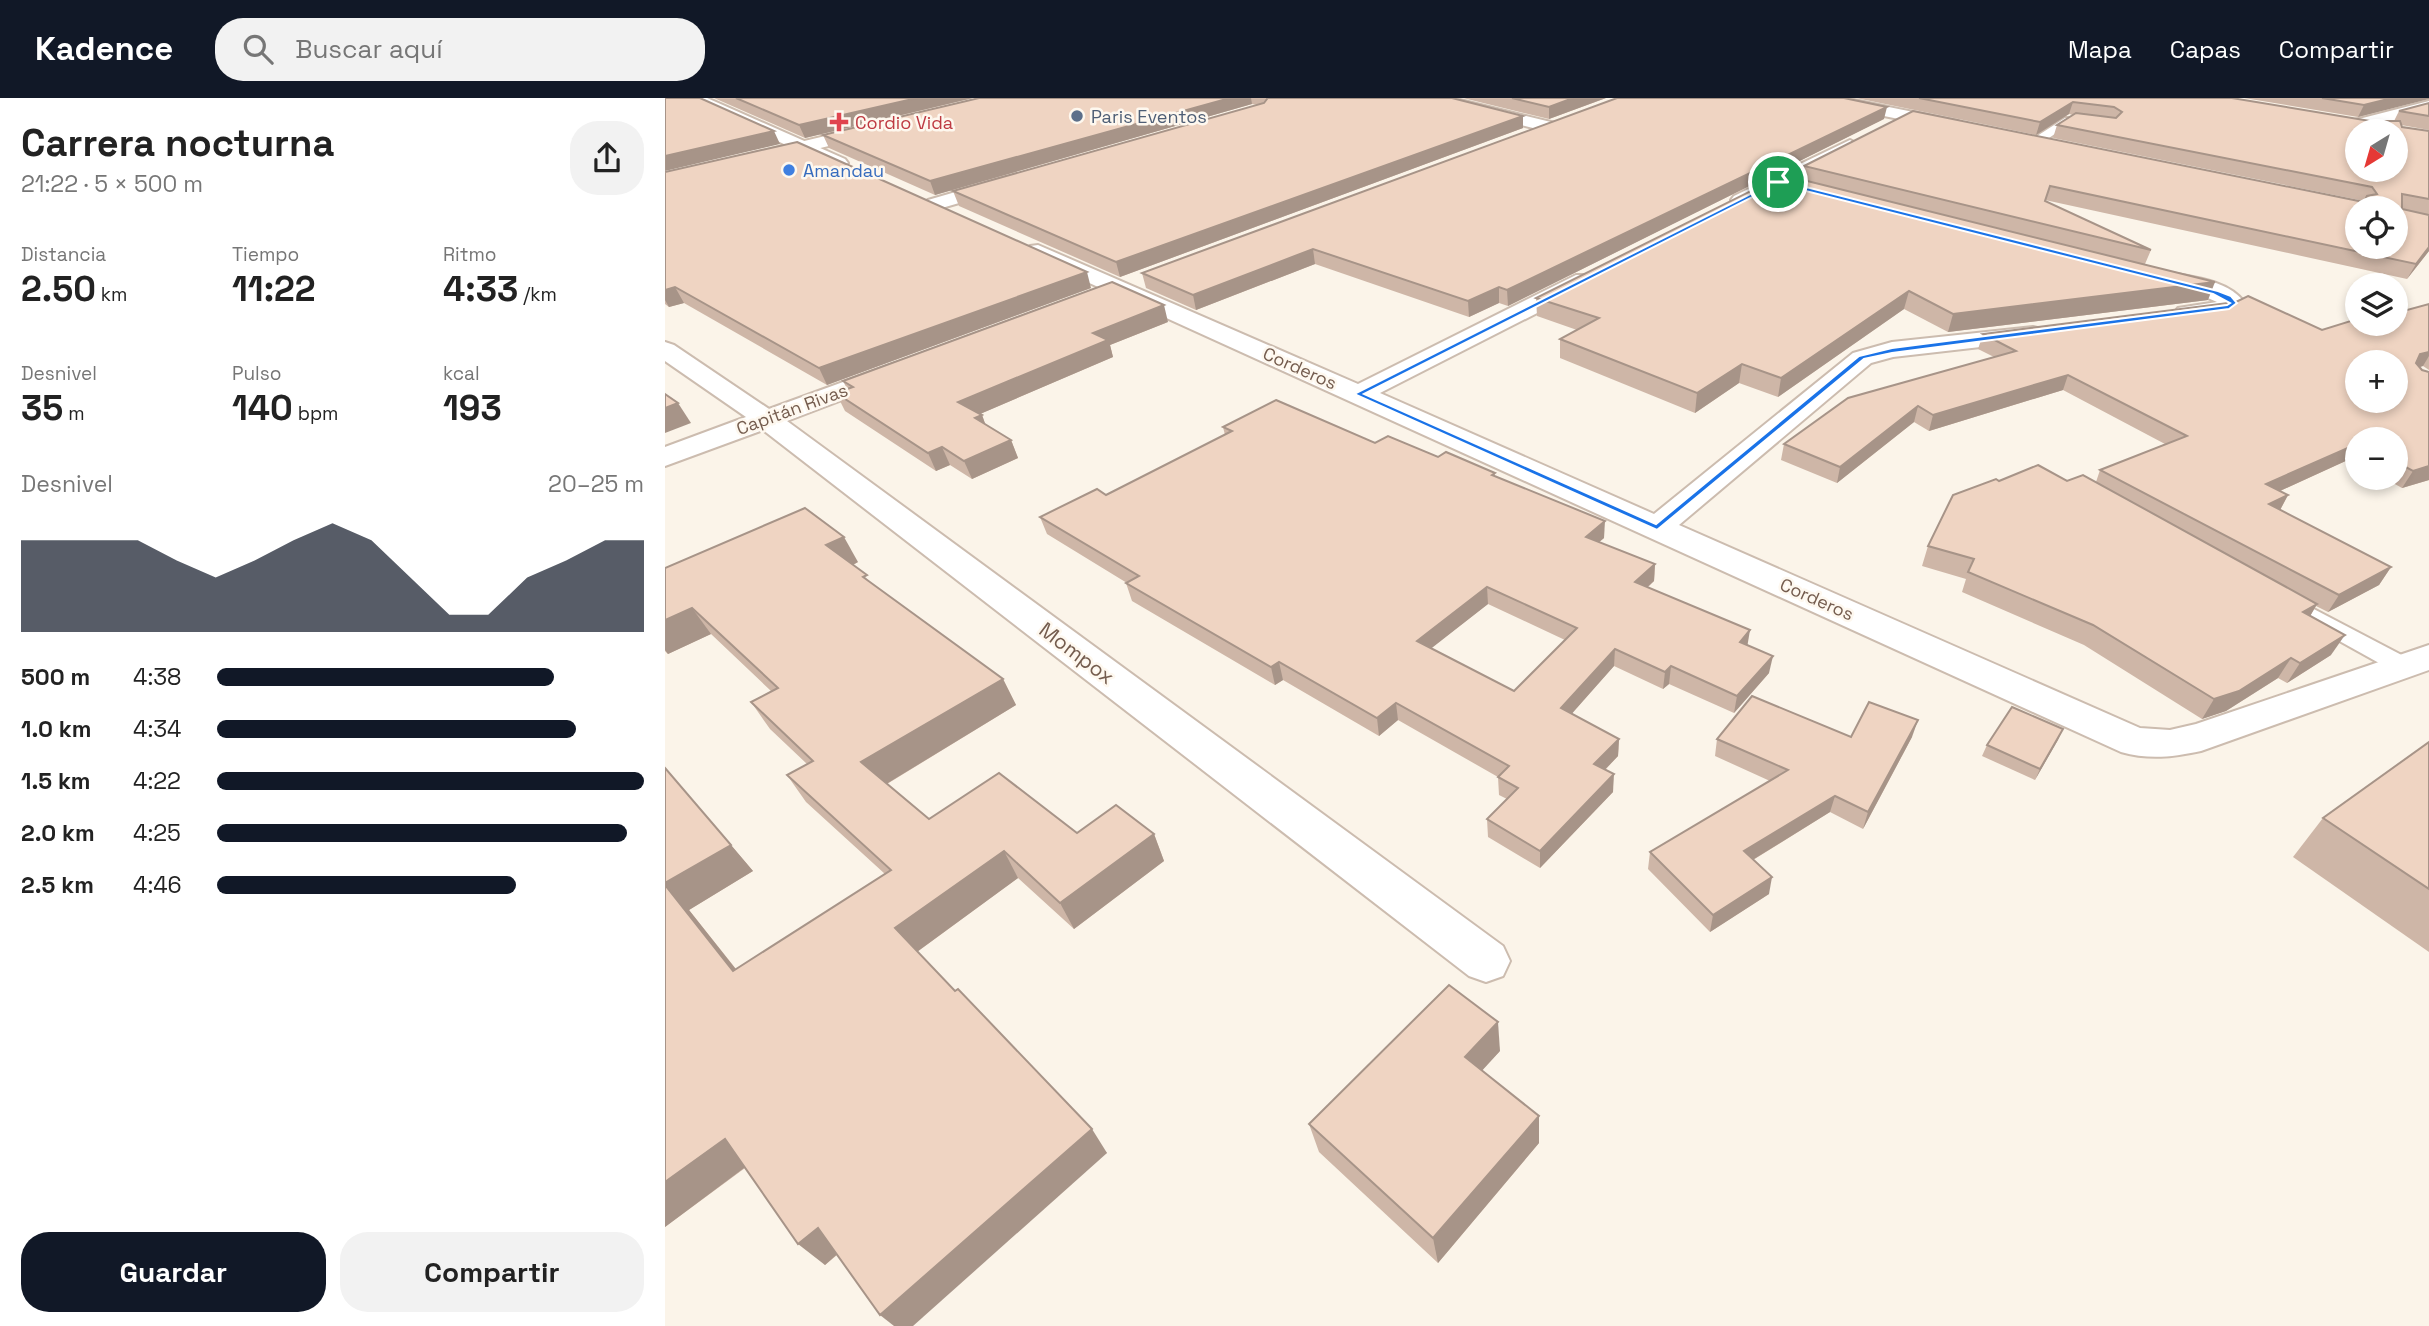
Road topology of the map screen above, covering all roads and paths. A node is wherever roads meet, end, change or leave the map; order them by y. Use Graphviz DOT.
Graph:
graph roads {
  1 [pos="696,98"];
  2 [pos="1433,98"];
  3 [pos="1821,98"];
  4 [pos="2429,106"];
  5 [pos="1908,116"];
  6 [pos="1572,119"];
  7 [pos="2372,119"];
  8 [pos="896,124"];
  9 [pos="1549,127"];
  10 [pos="2096,128"];
  11 [pos="1972,129"];
  12 [pos="2029,141"];
  13 [pos="1510,142"];
  14 [pos="802,148"];
  15 [pos="2062,148"];
  16 [pos="862,173"];
  17 [pos="1026,178"];
  18 [pos="665,180"];
  19 [pos="1778,182"];
  20 [pos="1804,188"];
  21 [pos="1728,207"];
  22 [pos="972,221"];
  23 [pos="1009,237"];
  24 [pos="1605,269"];
  25 [pos="2136,272"];
  26 [pos="1146,278"];
  27 [pos="1120,288"];
  28 [pos="1094,297"];
  29 [pos="2161,316"];
  30 [pos="2053,331"];
  31 [pos="665,350"];
  32 [pos="910,366"];
  33 [pos="1358,394"];
  34 [pos="765,419"];
  35 [pos="665,457"];
  36 [pos="1657,527"];
  37 [pos="2271,593"];
  38 [pos="2417,662"];
  39 [pos="1486,961"];
  1 -- 14 [label="street"];
  2 -- 9 [label="street"];
  3 -- 5 [label="street"];
  4 -- 7 [label="street"];
  5 -- 11 [label="street"];
  5 -- 19 [label="street"];
  6 -- 9 [label="street"];
  8 -- 14 [label="street"];
  9 -- 13 [label="street"];
  10 -- 12 [label="lane"];
  12 -- 15 [label="street"];
  14 -- 16 [label="street"];
  14 -- 18 [label="street"];
  17 -- 22 [label="street"];
  19 -- 20 [label="street"];
  19 -- 21 [label="street"];
  23 -- 27 [label="street, Corderos"];
  24 -- 33 [label="street"];
  25 -- 29 [label="street"];
  26 -- 27 [label="street"];
  27 -- 28 [label="street"];
  27 -- 33 [label="street, Corderos"];
  30 -- 36 [label="street"];
  31 -- 34 [label="street, Mompox"];
  32 -- 34 [label="street, Capitán Rivas"];
  33 -- 36 [label="street, Corderos"];
  34 -- 35 [label="street, Capitán Rivas"];
  34 -- 39 [label="street, Mompox"];
  36 -- 38 [label="street, Corderos"];
  37 -- 38 [label="lane"];
}
